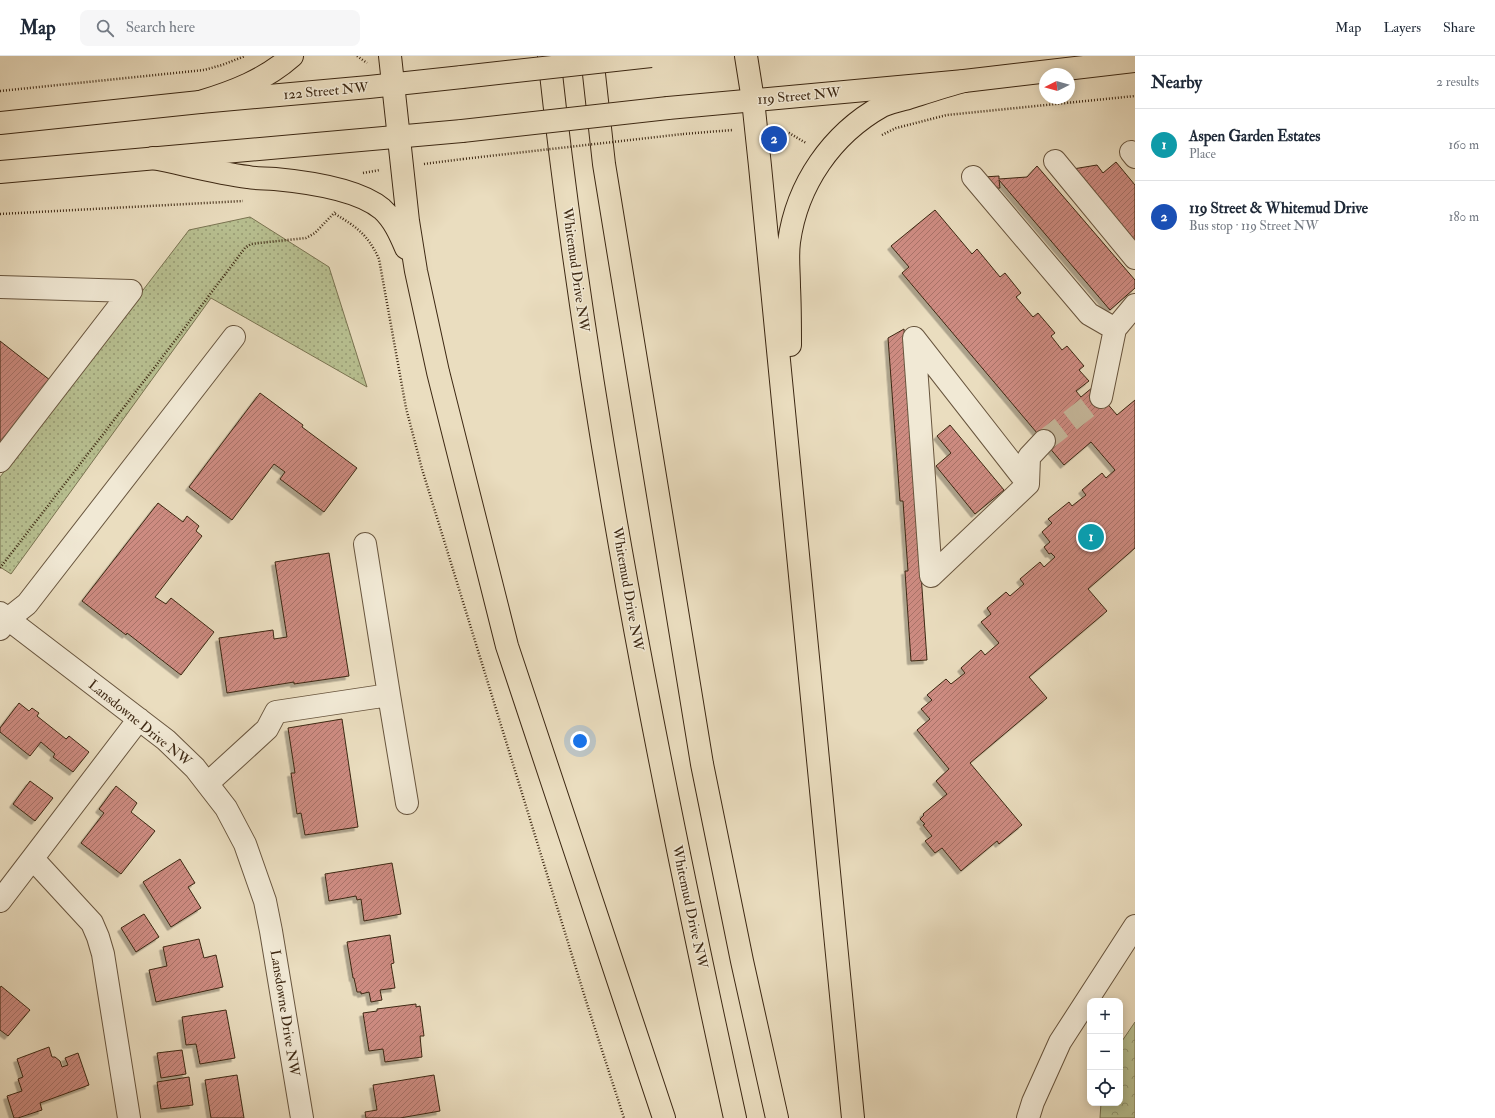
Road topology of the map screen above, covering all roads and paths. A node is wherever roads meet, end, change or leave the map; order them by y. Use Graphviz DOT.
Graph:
graph roads {
  1 [pos="245,56"];
  2 [pos="292,56"];
  3 [pos="390,56"];
  4 [pos="549,56"];
  5 [pos="592,56"];
  6 [pos="651,56"];
  7 [pos="746,56"];
  8 [pos="1135,61"];
  9 [pos="964,81"];
  10 [pos="393,85"];
  11 [pos="0,91"];
  12 [pos="753,100"];
  13 [pos="200,102"];
  14 [pos="0,123"];
  15 [pos="683,134"];
  16 [pos="399,136"];
  17 [pos="153,158"];
  18 [pos="464,159"];
  19 [pos="1055,161"];
  20 [pos="0,172"];
  21 [pos="972,177"];
  22 [pos="245,201"];
  23 [pos="329,211"];
  24 [pos="0,214"];
  25 [pos="334,214"];
  26 [pos="1135,258"];
  27 [pos="416,271"];
  28 [pos="0,287"];
  29 [pos="1135,305"];
  30 [pos="1115,329"];
  31 [pos="234,337"];
  32 [pos="1101,397"];
  33 [pos="1044,441"];
  34 [pos="0,460"];
  35 [pos="790,480"];
  36 [pos="1028,484"];
  37 [pos="365,544"];
  38 [pos="0,568"];
  39 [pos="3,620"];
  40 [pos="389,695"];
  41 [pos="139,719"];
  42 [pos="208,783"];
  43 [pos="407,803"];
  44 [pos="34,859"];
  45 [pos="0,901"];
  46 [pos="1135,926"];
  47 [pos="129,1118"];
  48 [pos="302,1118"];
  49 [pos="624,1118"];
  50 [pos="664,1118"];
  51 [pos="735,1118"];
  52 [pos="777,1118"];
  53 [pos="853,1118"];
  54 [pos="1028,1118"];
  1 -- 11 [label="path"];
  2 -- 13 [label="main road"];
  3 -- 10 [label="main road"];
  4 -- 51 [label="main road, Whitemud Drive NW"];
  5 -- 52 [label="main road"];
  6 -- 10 [label="main road, 122 Street NW, bridge"];
  7 -- 12 [label="main road"];
  8 -- 9 [label="main road, 119 Street NW"];
  9 -- 12 [label="main road, 119 Street NW"];
  9 -- 35 [label="main road"];
  10 -- 13 [label="main road, 122 Street NW"];
  10 -- 16 [label="main road"];
  12 -- 16 [label="main road, 119 Street NW, bridge"];
  12 -- 35 [label="main road"];
  13 -- 14 [label="main road, 122 Street NW"];
  15 -- 18 [label="path, bridge"];
  16 -- 17 [label="main road"];
  16 -- 27 [label="main road"];
  17 -- 20 [label="main road"];
  17 -- 27 [label="main road"];
  19 -- 26 [label="street"];
  21 -- 30 [label="street"];
  22 -- 24 [label="path"];
  23 -- 25 [label="path"];
  25 -- 38 [label="path"];
  25 -- 49 [label="path"];
  27 -- 50 [label="main road"];
  28 -- 34 [label="street"];
  29 -- 30 [label="street"];
  30 -- 32 [label="street"];
  31 -- 39 [label="street"];
  33 -- 36 [label="street"];
  35 -- 53 [label="main road"];
  36 -- 36 [label="street"];
  37 -- 40 [label="street"];
  39 -- 41 [label="street, Lansdowne Drive NW"];
  40 -- 42 [label="street"];
  40 -- 43 [label="street"];
  41 -- 42 [label="street, Lansdowne Drive NW"];
  41 -- 44 [label="street"];
  42 -- 48 [label="street, Lansdowne Drive NW"];
  44 -- 45 [label="street"];
  44 -- 47 [label="street"];
  46 -- 54 [label="street"];
}
